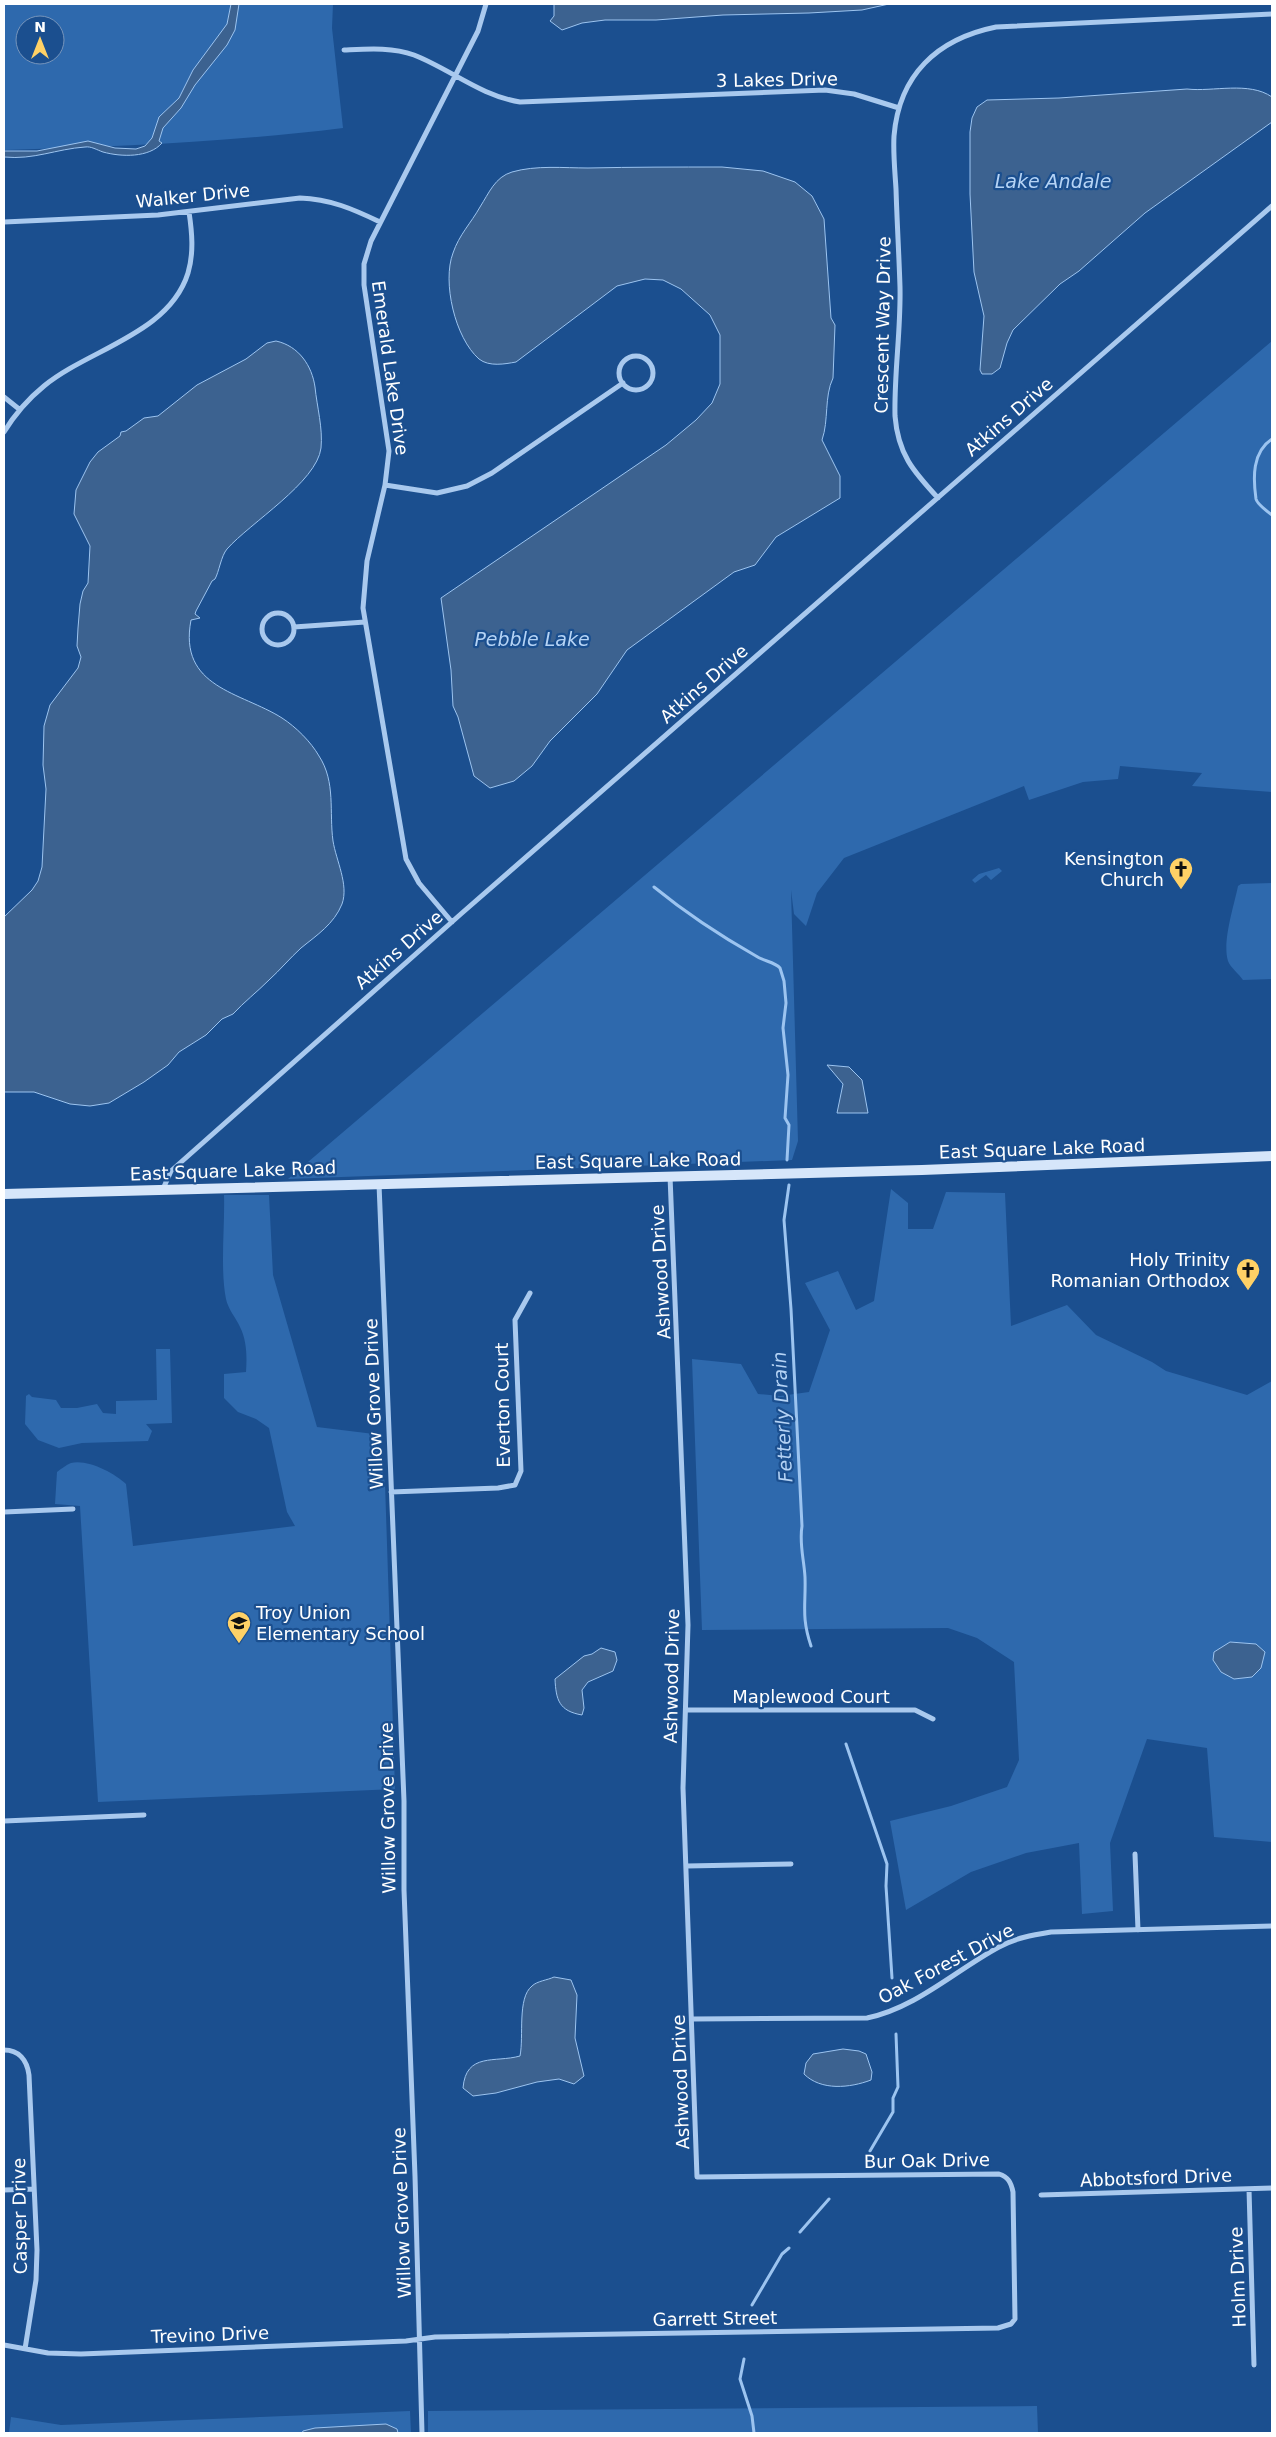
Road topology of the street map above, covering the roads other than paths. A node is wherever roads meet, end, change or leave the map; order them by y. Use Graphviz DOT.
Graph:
graph roads {
  1 [pos="486,4"];
  2 [pos="1272,14"];
  3 [pos="344,50"];
  4 [pos="455,75"];
  5 [pos="899,108"];
  6 [pos="1272,206"];
  7 [pos="189,212"];
  8 [pos="4,222"];
  9 [pos="380,222"];
  10 [pos="623,383"];
  11 [pos="4,397"];
  12 [pos="19,409"];
  13 [pos="4,432"];
  14 [pos="385,485"];
  15 [pos="938,498"];
  16 [pos="365,622"];
  17 [pos="294,627"];
  18 [pos="452,922"];
  19 [pos="1272,1156"];
  20 [pos="670,1176"];
  21 [pos="379,1183"];
  22 [pos="163,1189"];
  23 [pos="4,1194"];
  24 [pos="530,1293"];
  25 [pos="391,1492"];
  26 [pos="73,1509"];
  27 [pos="4,1512"];
  28 [pos="686,1710"];
  29 [pos="933,1719"];
  30 [pos="144,1814"];
  31 [pos="4,1821"];
  32 [pos="1135,1854"];
  33 [pos="791,1864"];
  34 [pos="687,1866"];
  35 [pos="1272,1926"];
  36 [pos="1138,1930"];
  37 [pos="693,2019"];
  38 [pos="4,2050"];
  39 [pos="697,2177"];
  40 [pos="1272,2188"];
  41 [pos="34,2189"];
  42 [pos="1249,2189"];
  43 [pos="4,2190"];
  44 [pos="1041,2194"];
  45 [pos="1011,2324"];
  46 [pos="419,2340"];
  47 [pos="4,2345"];
  48 [pos="25,2349"];
  49 [pos="1254,2365"];
  50 [pos="422,2433"];
  1 -- 4 [label="street, Emerald Lake Drive"];
  2 -- 5 [label="street"];
  3 -- 4 [label="street, 3 Lakes Drive"];
  4 -- 5 [label="street, 3 Lakes Drive"];
  4 -- 9 [label="street, Emerald Lake Drive"];
  5 -- 15 [label="street, Crescent Way Drive"];
  6 -- 15 [label="street, Atkins Drive"];
  7 -- 8 [label="street, Walker Drive"];
  7 -- 9 [label="street, Walker Drive"];
  7 -- 12 [label="street"];
  9 -- 14 [label="street, Emerald Lake Drive"];
  10 -- 10 [label="street"];
  10 -- 14 [label="street"];
  11 -- 12 [label="street"];
  12 -- 13 [label="street"];
  14 -- 16 [label="street, Emerald Lake Drive"];
  15 -- 18 [label="street, Atkins Drive"];
  16 -- 17 [label="street"];
  16 -- 18 [label="street, Emerald Lake Drive"];
  17 -- 17 [label="street"];
  18 -- 22 [label="street, Atkins Drive"];
  19 -- 20 [label="main road, East Square Lake Road"];
  20 -- 21 [label="main road, East Square Lake Road"];
  20 -- 28 [label="street, Ashwood Drive"];
  21 -- 22 [label="main road, East Square Lake Road"];
  21 -- 25 [label="street, Willow Grove Drive"];
  22 -- 23 [label="main road, East Square Lake Road"];
  24 -- 25 [label="street, Everton Court"];
  25 -- 46 [label="street, Willow Grove Drive"];
  26 -- 27 [label="street"];
  28 -- 29 [label="street, Maplewood Court"];
  28 -- 34 [label="street, Ashwood Drive"];
  30 -- 31 [label="street"];
  32 -- 36 [label="street"];
  33 -- 34 [label="street"];
  34 -- 37 [label="street, Ashwood Drive"];
  35 -- 36 [label="street, Oak Forest Drive"];
  36 -- 37 [label="street, Oak Forest Drive"];
  37 -- 39 [label="street, Ashwood Drive"];
  38 -- 41 [label="street, Casper Drive"];
  39 -- 45 [label="street, Bur Oak Drive"];
  40 -- 42 [label="street, Abbotsford Drive"];
  41 -- 43 [label="street"];
  41 -- 48 [label="street, Casper Drive"];
  42 -- 44 [label="street, Abbotsford Drive"];
  42 -- 49 [label="street, Holm Drive"];
  45 -- 46 [label="street, Garrett Street"];
  46 -- 48 [label="street, Trevino Drive"];
  46 -- 50 [label="street, Willow Grove Drive"];
  47 -- 48 [label="street, Trevino Drive"];
}
